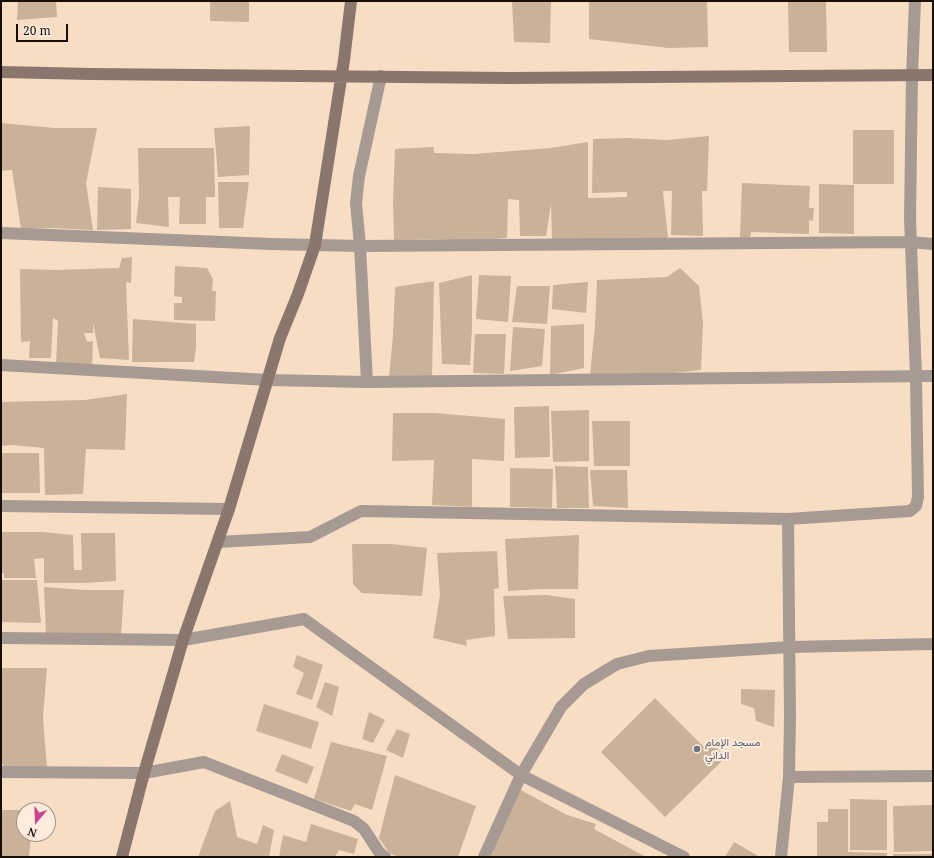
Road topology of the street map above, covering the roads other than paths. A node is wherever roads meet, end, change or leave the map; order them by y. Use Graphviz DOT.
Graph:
graph roads {
  1 [pos="351,1"];
  2 [pos="916,1"];
  3 [pos="1,72"];
  4 [pos="912,75"];
  5 [pos="933,75"];
  6 [pos="342,76"];
  7 [pos="381,76"];
  8 [pos="1,234"];
  9 [pos="911,242"];
  10 [pos="933,244"];
  11 [pos="315,245"];
  12 [pos="360,246"];
  13 [pos="1,365"];
  14 [pos="916,376"];
  15 [pos="933,376"];
  16 [pos="268,380"];
  17 [pos="367,382"];
  18 [pos="1,506"];
  19 [pos="229,509"];
  20 [pos="788,518"];
  21 [pos="218,542"];
  22 [pos="1,638"];
  23 [pos="183,640"];
  24 [pos="933,644"];
  25 [pos="790,647"];
  26 [pos="1,772"];
  27 [pos="144,774"];
  28 [pos="521,775"];
  29 [pos="933,776"];
  30 [pos="789,777"];
  31 [pos="122,857"];
  32 [pos="385,857"];
  33 [pos="484,857"];
  34 [pos="684,857"];
  35 [pos="781,857"];
  1 -- 6 [label="street"];
  2 -- 4 [label="street"];
  3 -- 6 [label="street"];
  4 -- 5 [label="street"];
  4 -- 7 [label="street"];
  4 -- 9 [label="street"];
  6 -- 7 [label="street"];
  6 -- 11 [label="street"];
  7 -- 12 [label="street"];
  8 -- 11 [label="street"];
  9 -- 10 [label="street"];
  9 -- 12 [label="street"];
  9 -- 14 [label="street"];
  11 -- 12 [label="street"];
  11 -- 16 [label="street"];
  12 -- 17 [label="street"];
  13 -- 16 [label="street"];
  14 -- 15 [label="street"];
  14 -- 17 [label="street"];
  14 -- 20 [label="street"];
  16 -- 17 [label="street"];
  16 -- 19 [label="street"];
  18 -- 19 [label="street"];
  19 -- 21 [label="street"];
  20 -- 21 [label="street"];
  20 -- 25 [label="street"];
  21 -- 23 [label="street"];
  22 -- 23 [label="street"];
  23 -- 27 [label="street"];
  23 -- 28 [label="street"];
  24 -- 25 [label="street"];
  25 -- 28 [label="street"];
  25 -- 30 [label="street"];
  26 -- 27 [label="street"];
  27 -- 31 [label="street"];
  27 -- 32 [label="street"];
  28 -- 33 [label="street"];
  28 -- 34 [label="street"];
  29 -- 30 [label="street"];
  30 -- 35 [label="street"];
}
